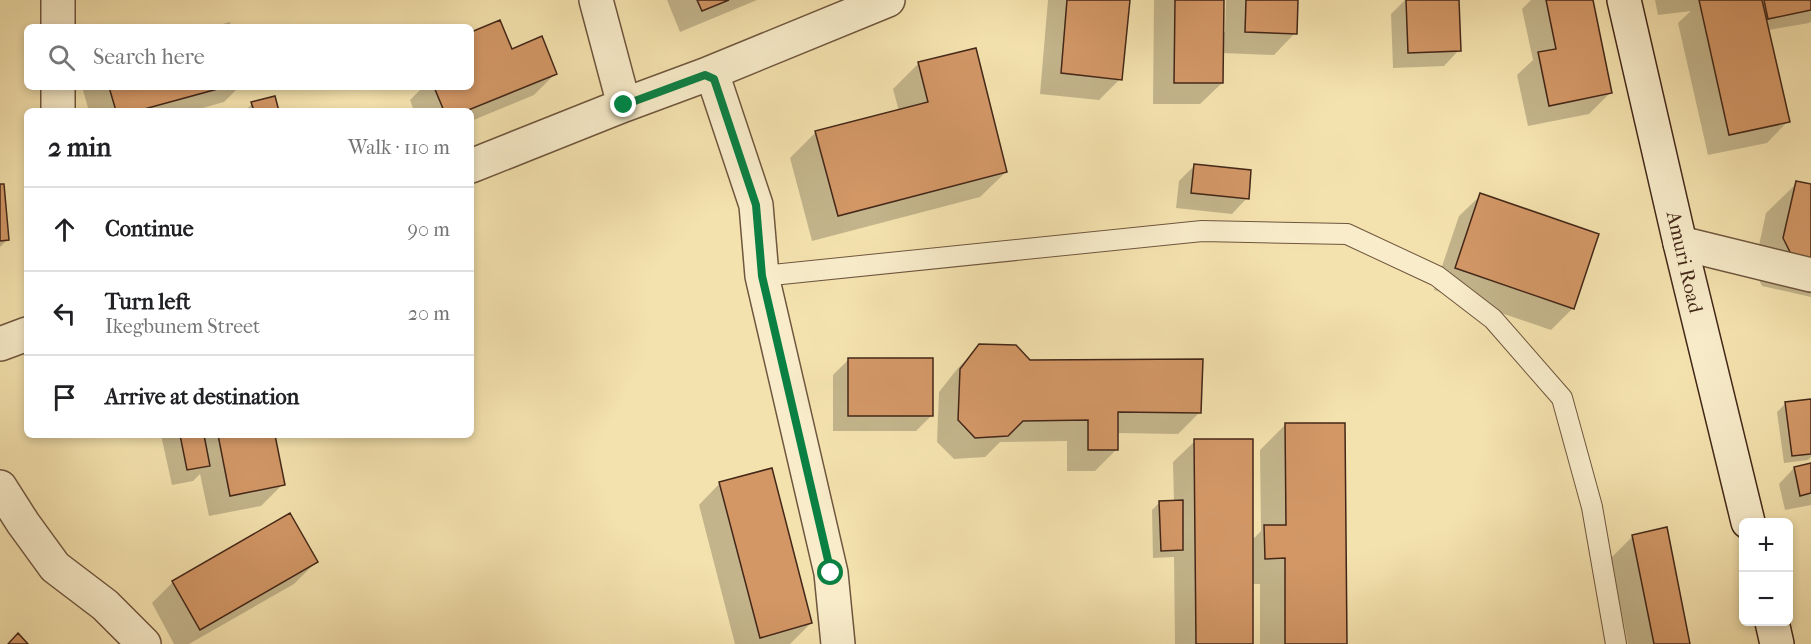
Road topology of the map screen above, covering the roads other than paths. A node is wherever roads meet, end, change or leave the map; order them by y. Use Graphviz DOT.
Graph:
graph roads {
  1 [pos="58,0"];
  2 [pos="596,0"];
  3 [pos="888,0"];
  4 [pos="1624,0"];
  5 [pos="58,24"];
  6 [pos="705,75"];
  7 [pos="58,90"];
  8 [pos="624,105"];
  9 [pos="58,108"];
  10 [pos="474,165"];
  11 [pos="1680,243"];
  12 [pos="1811,275"];
  13 [pos="762,276"];
  14 [pos="24,335"];
  15 [pos="0,344"];
  16 [pos="0,487"];
  17 [pos="1747,518"];
  18 [pos="1773,626"];
  19 [pos="144,644"];
  20 [pos="838,644"];
  21 [pos="1616,644"];
  22 [pos="1777,644"];
  1 -- 5 [label="street"];
  2 -- 8 [label="street"];
  3 -- 6 [label="street"];
  4 -- 11 [label="street, Amuri Road"];
  6 -- 8 [label="street"];
  6 -- 13 [label="street"];
  7 -- 9 [label="street"];
  8 -- 10 [label="street"];
  11 -- 12 [label="street"];
  11 -- 17 [label="street, Amuri Road"];
  13 -- 20 [label="street"];
  13 -- 21 [label="lane"];
  14 -- 15 [label="street"];
  16 -- 19 [label="street"];
  18 -- 22 [label="street"];
}
